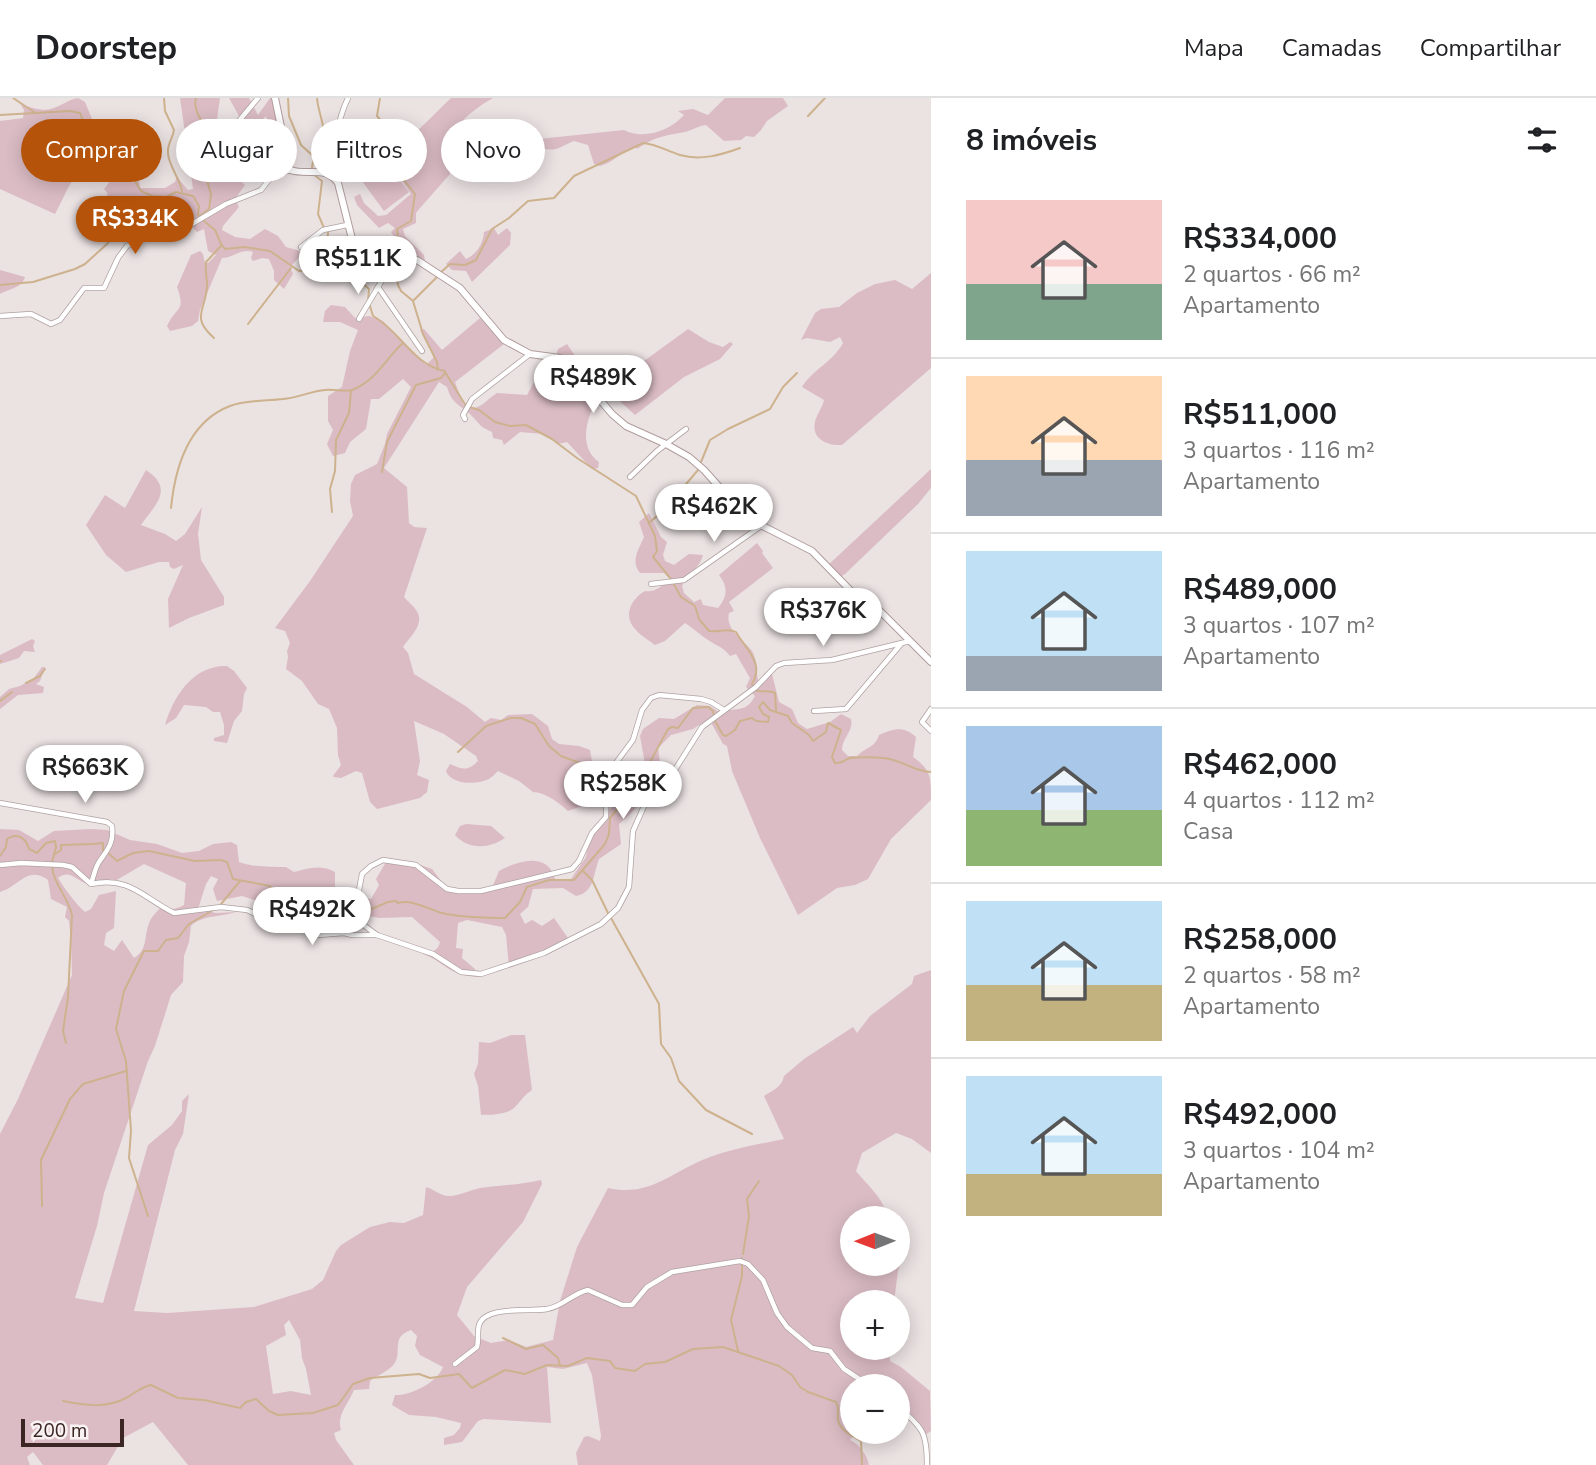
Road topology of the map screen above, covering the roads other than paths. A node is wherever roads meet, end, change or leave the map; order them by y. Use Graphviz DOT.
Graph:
graph roads {
  1 [pos="258,98"];
  2 [pos="275,98"];
  3 [pos="348,98"];
  4 [pos="240,119"];
  5 [pos="279,119"];
  6 [pos="340,119"];
  7 [pos="266,182"];
  8 [pos="337,182"];
  9 [pos="347,225"];
  10 [pos="301,247"];
  11 [pos="361,254"];
  12 [pos="394,260"];
  13 [pos="337,275"];
  14 [pos="378,288"];
  15 [pos="0,316"];
  16 [pos="359,318"];
  17 [pos="422,351"];
  18 [pos="530,354"];
  19 [pos="465,419"];
  20 [pos="687,429"];
  21 [pos="666,444"];
  22 [pos="630,477"];
  23 [pos="761,526"];
  24 [pos="651,584"];
  25 [pos="910,642"];
  26 [pos="901,644"];
  27 [pos="931,662"];
  28 [pos="931,709"];
  29 [pos="723,710"];
  30 [pos="814,711"];
  31 [pos="931,731"];
  32 [pos="0,803"];
  33 [pos="0,865"];
  34 [pos="91,884"];
  35 [pos="377,935"];
  36 [pos="455,1364"];
  37 [pos="852,1374"];
  38 [pos="910,1418"];
  39 [pos="927,1465"];
  1 -- 4 [label="street"];
  2 -- 5 [label="street"];
  3 -- 6 [label="street"];
  7 -- 15 [label="street"];
  8 -- 9 [label="street"];
  9 -- 10 [label="street"];
  9 -- 11 [label="street"];
  11 -- 12 [label="street"];
  11 -- 13 [label="street"];
  12 -- 14 [label="street"];
  12 -- 18 [label="street"];
  14 -- 16 [label="street"];
  14 -- 17 [label="street"];
  18 -- 19 [label="street"];
  18 -- 21 [label="street"];
  20 -- 21 [label="street"];
  21 -- 22 [label="street"];
  21 -- 23 [label="street"];
  23 -- 24 [label="street"];
  23 -- 25 [label="street"];
  25 -- 26 [label="street"];
  25 -- 27 [label="street"];
  26 -- 29 [label="street"];
  26 -- 30 [label="street"];
  28 -- 31 [label="street"];
  29 -- 35 [label="street"];
  29 -- 35 [label="street"];
  32 -- 34 [label="street"];
  33 -- 34 [label="street"];
  34 -- 35 [label="street"];
  36 -- 37 [label="street"];
  38 -- 39 [label="street"];
}
